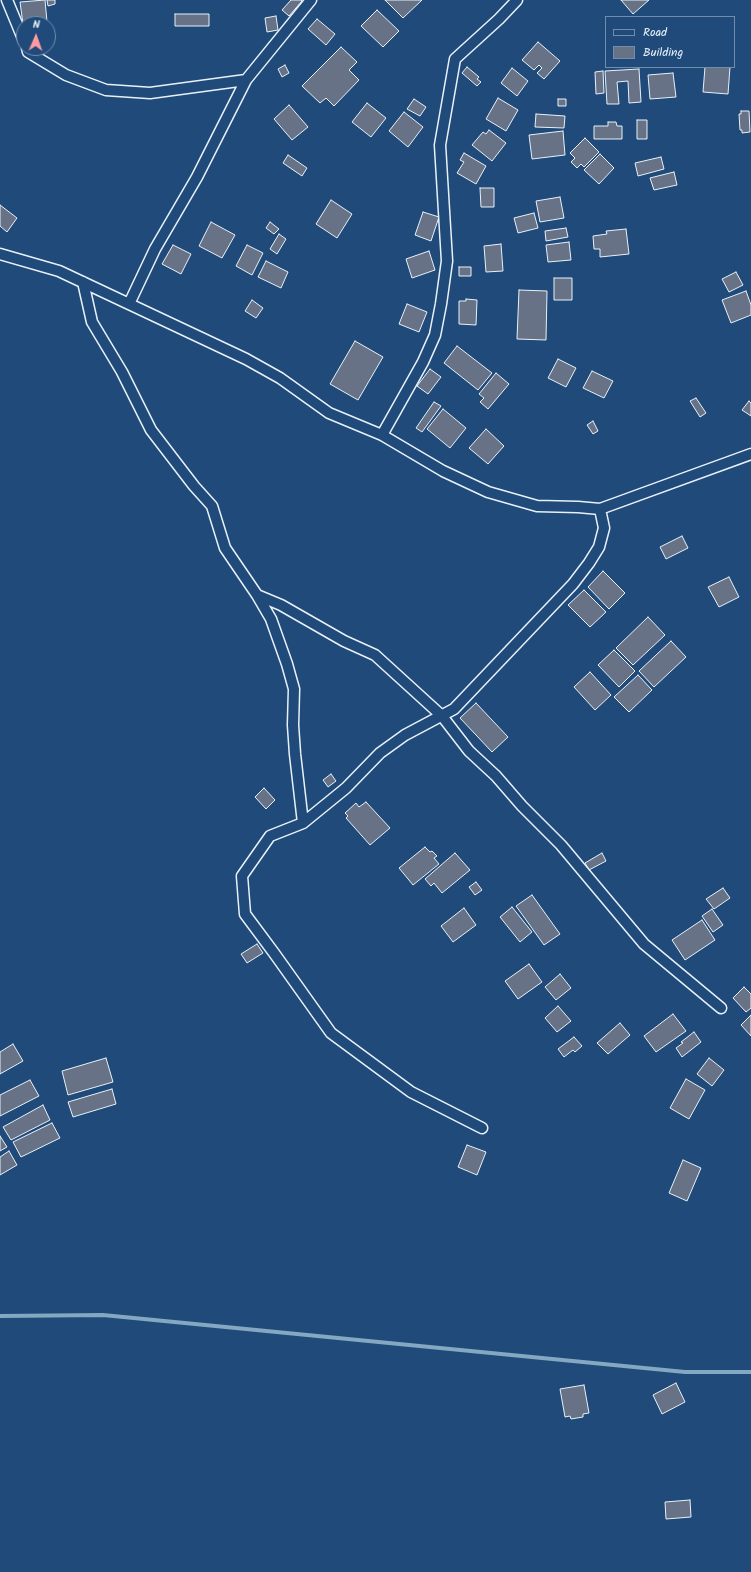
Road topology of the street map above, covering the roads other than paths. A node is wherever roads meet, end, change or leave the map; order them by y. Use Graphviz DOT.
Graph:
graph roads {
  1 [pos="7,0"];
  2 [pos="311,0"];
  3 [pos="517,0"];
  4 [pos="16,22"];
  5 [pos="35,56"];
  6 [pos="246,80"];
  7 [pos="0,254"];
  8 [pos="83,282"];
  9 [pos="129,304"];
  10 [pos="382,435"];
  11 [pos="751,454"];
  12 [pos="600,509"];
  13 [pos="257,594"];
  14 [pos="442,716"];
  15 [pos="303,823"];
  16 [pos="721,1008"];
  17 [pos="482,1128"];
  1 -- 4 [label="street"];
  2 -- 6 [label="street"];
  3 -- 10 [label="street"];
  5 -- 6 [label="street"];
  6 -- 9 [label="street"];
  7 -- 8 [label="street"];
  8 -- 9 [label="street"];
  8 -- 13 [label="street"];
  9 -- 10 [label="street"];
  10 -- 12 [label="street"];
  11 -- 12 [label="street"];
  12 -- 14 [label="street"];
  13 -- 14 [label="street"];
  13 -- 15 [label="street"];
  14 -- 15 [label="street"];
  14 -- 16 [label="street"];
  15 -- 17 [label="street"];
}
